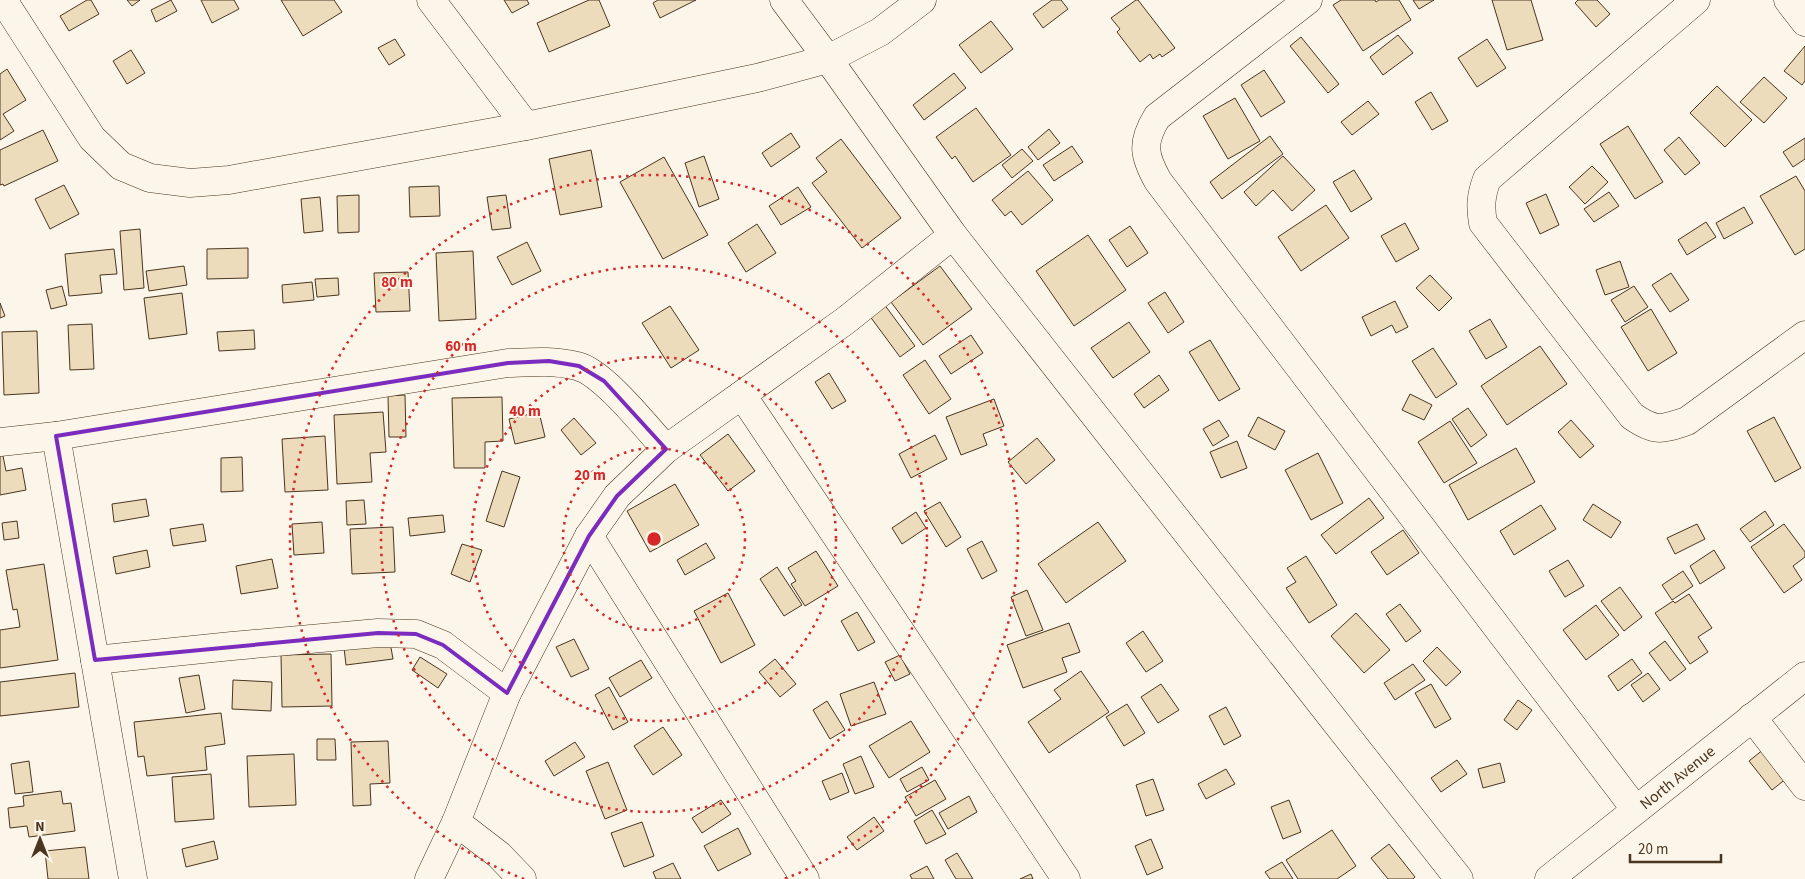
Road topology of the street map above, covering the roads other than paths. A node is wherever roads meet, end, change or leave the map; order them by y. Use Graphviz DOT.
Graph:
graph roads {
  1 [pos="3,0"];
  2 [pos="431,0"];
  3 [pos="784,0"];
  4 [pos="922,0"];
  5 [pos="1308,0"];
  6 [pos="1696,0"];
  7 [pos="1788,0"];
  8 [pos="1805,22"];
  9 [pos="828,59"];
  10 [pos="526,126"];
  11 [pos="953,235"];
  12 [pos="1805,335"];
  13 [pos="742,395"];
  14 [pos="56,436"];
  15 [pos="0,442"];
  16 [pos="666,449"];
  17 [pos="588,536"];
  18 [pos="95,660"];
  19 [pos="1805,676"];
  20 [pos="507,694"];
  21 [pos="1752,717"];
  22 [pos="1805,786"];
  23 [pos="1636,810"];
  24 [pos="456,822"];
  25 [pos="132,879"];
  26 [pos="429,879"];
  27 [pos="522,879"];
  28 [pos="805,879"];
  29 [pos="1066,879"];
  30 [pos="1459,879"];
  31 [pos="1549,879"];
  1 -- 10 [label="street"];
  2 -- 10 [label="street"];
  3 -- 9 [label="street"];
  4 -- 9 [label="street"];
  5 -- 23 [label="street"];
  6 -- 12 [label="street"];
  7 -- 8 [label="street"];
  9 -- 10 [label="street"];
  9 -- 11 [label="street"];
  11 -- 13 [label="street"];
  11 -- 30 [label="street"];
  13 -- 16 [label="street"];
  13 -- 29 [label="street"];
  14 -- 15 [label="street"];
  14 -- 16 [label="street"];
  14 -- 18 [label="street"];
  16 -- 17 [label="street"];
  17 -- 20 [label="street"];
  17 -- 28 [label="street"];
  18 -- 20 [label="street"];
  18 -- 25 [label="street"];
  19 -- 21 [label="street, North Avenue"];
  20 -- 24 [label="street"];
  21 -- 22 [label="street"];
  21 -- 23 [label="street, North Avenue"];
  23 -- 31 [label="street, North Avenue"];
  24 -- 26 [label="street"];
  24 -- 27 [label="street"];
}
